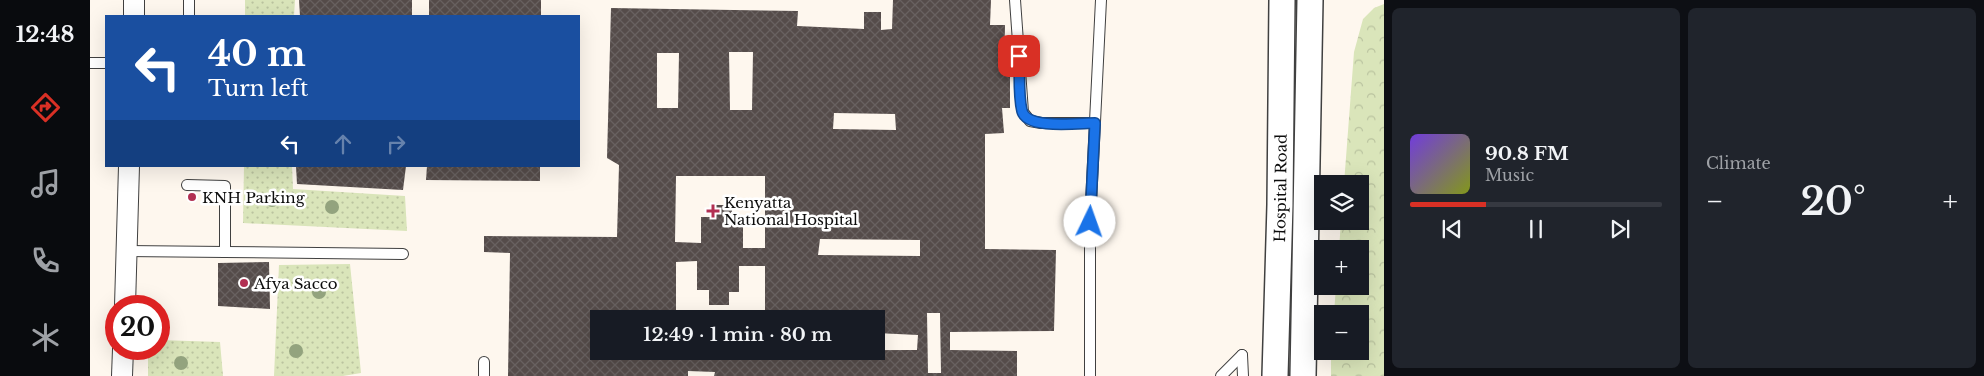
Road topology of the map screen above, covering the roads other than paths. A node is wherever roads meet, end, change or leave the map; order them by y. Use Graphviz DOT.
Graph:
graph roads {
  1 [pos="134,0"];
  2 [pos="189,0"];
  3 [pos="1015,0"];
  4 [pos="1101,0"];
  5 [pos="1282,0"];
  6 [pos="1310,0"];
  7 [pos="134,15"];
  8 [pos="189,15"];
  9 [pos="90,63"];
  10 [pos="105,63"];
  11 [pos="1095,123"];
  12 [pos="129,167"];
  13 [pos="187,184"];
  14 [pos="126,250"];
  15 [pos="225,252"];
  16 [pos="403,254"];
  17 [pos="124,295"];
  18 [pos="123,360"];
  19 [pos="484,362"];
  20 [pos="122,376"];
  21 [pos="484,376"];
  22 [pos="1090,376"];
  23 [pos="1221,376"];
  24 [pos="1243,376"];
  25 [pos="1275,376"];
  26 [pos="1303,376"];
  1 -- 7 [label="street"];
  2 -- 8 [label="lane"];
  3 -- 11 [label="lane"];
  4 -- 11 [label="lane"];
  5 -- 25 [label="street, Hospital Road"];
  6 -- 26 [label="street, Hospital Road"];
  9 -- 10 [label="lane"];
  11 -- 22 [label="lane"];
  12 -- 14 [label="street"];
  13 -- 15 [label="lane"];
  14 -- 15 [label="lane"];
  14 -- 17 [label="street"];
  15 -- 16 [label="lane"];
  18 -- 20 [label="street"];
  19 -- 21 [label="lane"];
  23 -- 24 [label="lane"];
}
